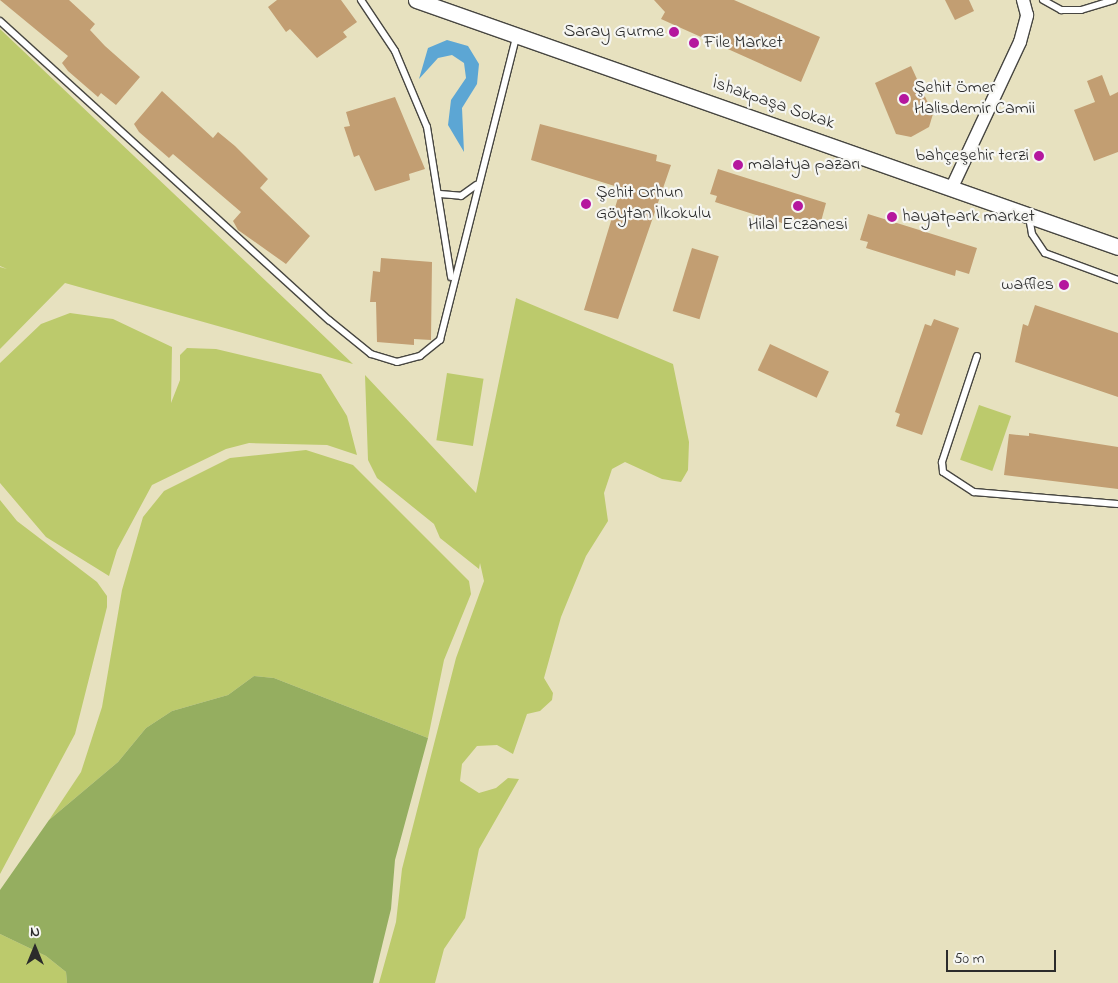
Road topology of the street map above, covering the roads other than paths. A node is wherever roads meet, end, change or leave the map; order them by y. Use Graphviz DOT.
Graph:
graph roads {
  1 [pos="361,0"];
  2 [pos="416,0"];
  3 [pos="1023,0"];
  4 [pos="1043,0"];
  5 [pos="1113,0"];
  6 [pos="0,21"];
  7 [pos="516,37"];
  8 [pos="477,184"];
  9 [pos="953,185"];
  10 [pos="440,194"];
  11 [pos="1028,213"];
  12 [pos="1118,246"];
  13 [pos="1118,280"];
  14 [pos="452,281"];
  15 [pos="978,356"];
  16 [pos="1118,504"];
  1 -- 10 [label="lane"];
  2 -- 7 [label="street, İshakpaşa Sokak"];
  3 -- 9 [label="street"];
  4 -- 5 [label="lane"];
  6 -- 14 [label="lane"];
  7 -- 8 [label="lane"];
  7 -- 9 [label="street, İshakpaşa Sokak"];
  8 -- 10 [label="lane"];
  8 -- 14 [label="lane"];
  9 -- 11 [label="street, İshakpaşa Sokak"];
  10 -- 14 [label="lane"];
  11 -- 12 [label="street, İshakpaşa Sokak"];
  11 -- 13 [label="lane"];
  15 -- 16 [label="lane"];
}
